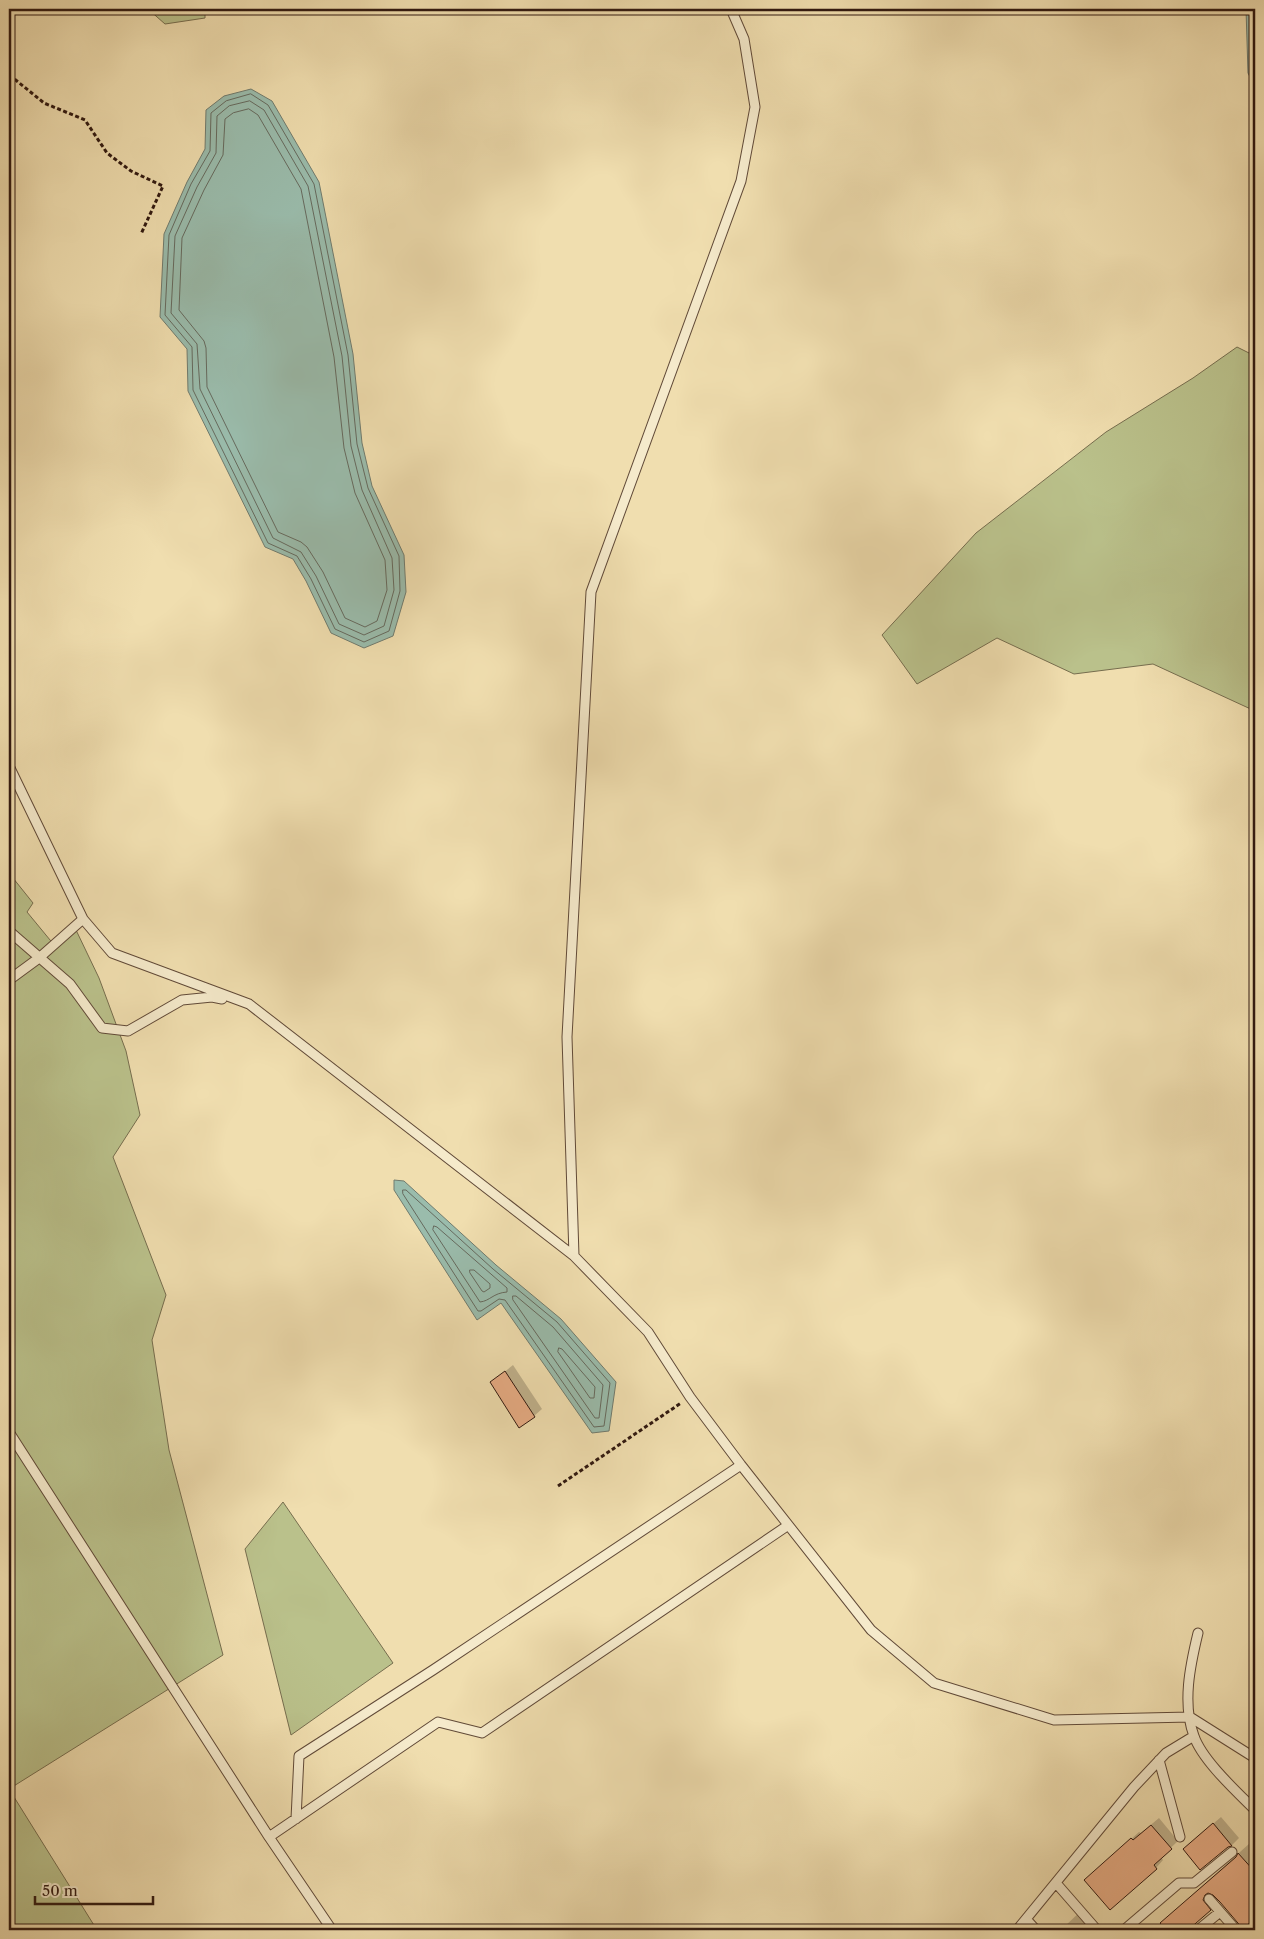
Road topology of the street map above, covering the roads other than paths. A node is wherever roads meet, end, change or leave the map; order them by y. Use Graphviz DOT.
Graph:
graph roads {
  1 [pos="731,9"];
  2 [pos="9,766"];
  3 [pos="83,918"];
  4 [pos="9,931"];
  5 [pos="39,958"];
  6 [pos="9,980"];
  7 [pos="249,1004"];
  8 [pos="574,1256"];
  9 [pos="9,1432"];
  10 [pos="741,1465"];
  11 [pos="787,1526"];
  12 [pos="1198,1633"];
  13 [pos="1190,1717"];
  14 [pos="1194,1736"];
  15 [pos="1255,1758"];
  16 [pos="1159,1760"];
  17 [pos="1255,1810"];
  18 [pos="296,1819"];
  19 [pos="269,1837"];
  20 [pos="1180,1837"];
  21 [pos="1232,1852"];
  22 [pos="1056,1883"];
  23 [pos="1208,1899"];
  24 [pos="1220,1912"];
  25 [pos="1026,1919"];
  26 [pos="332,1930"];
  27 [pos="1017,1930"];
  28 [pos="1036,1930"];
  29 [pos="1097,1930"];
  30 [pos="1124,1930"];
  31 [pos="1198,1930"];
  32 [pos="1236,1930"];
  1 -- 8 [label="lane"];
  2 -- 3 [label="lane"];
  3 -- 5 [label="lane"];
  3 -- 7 [label="lane"];
  4 -- 5 [label="lane"];
  5 -- 6 [label="lane"];
  5 -- 7 [label="lane"];
  7 -- 8 [label="lane"];
  8 -- 10 [label="lane"];
  9 -- 19 [label="lane"];
  10 -- 11 [label="lane"];
  10 -- 18 [label="lane"];
  11 -- 13 [label="lane"];
  11 -- 18 [label="lane"];
  12 -- 13 [label="lane"];
  13 -- 14 [label="lane"];
  13 -- 15 [label="lane"];
  14 -- 16 [label="lane"];
  14 -- 17 [label="lane"];
  16 -- 20 [label="lane"];
  16 -- 22 [label="lane"];
  18 -- 19 [label="lane"];
  19 -- 26 [label="lane"];
  21 -- 30 [label="lane"];
  22 -- 25 [label="lane"];
  22 -- 29 [label="lane"];
  23 -- 24 [label="lane"];
  24 -- 31 [label="lane"];
  24 -- 32 [label="lane"];
  25 -- 27 [label="lane"];
  25 -- 28 [label="lane"];
}
